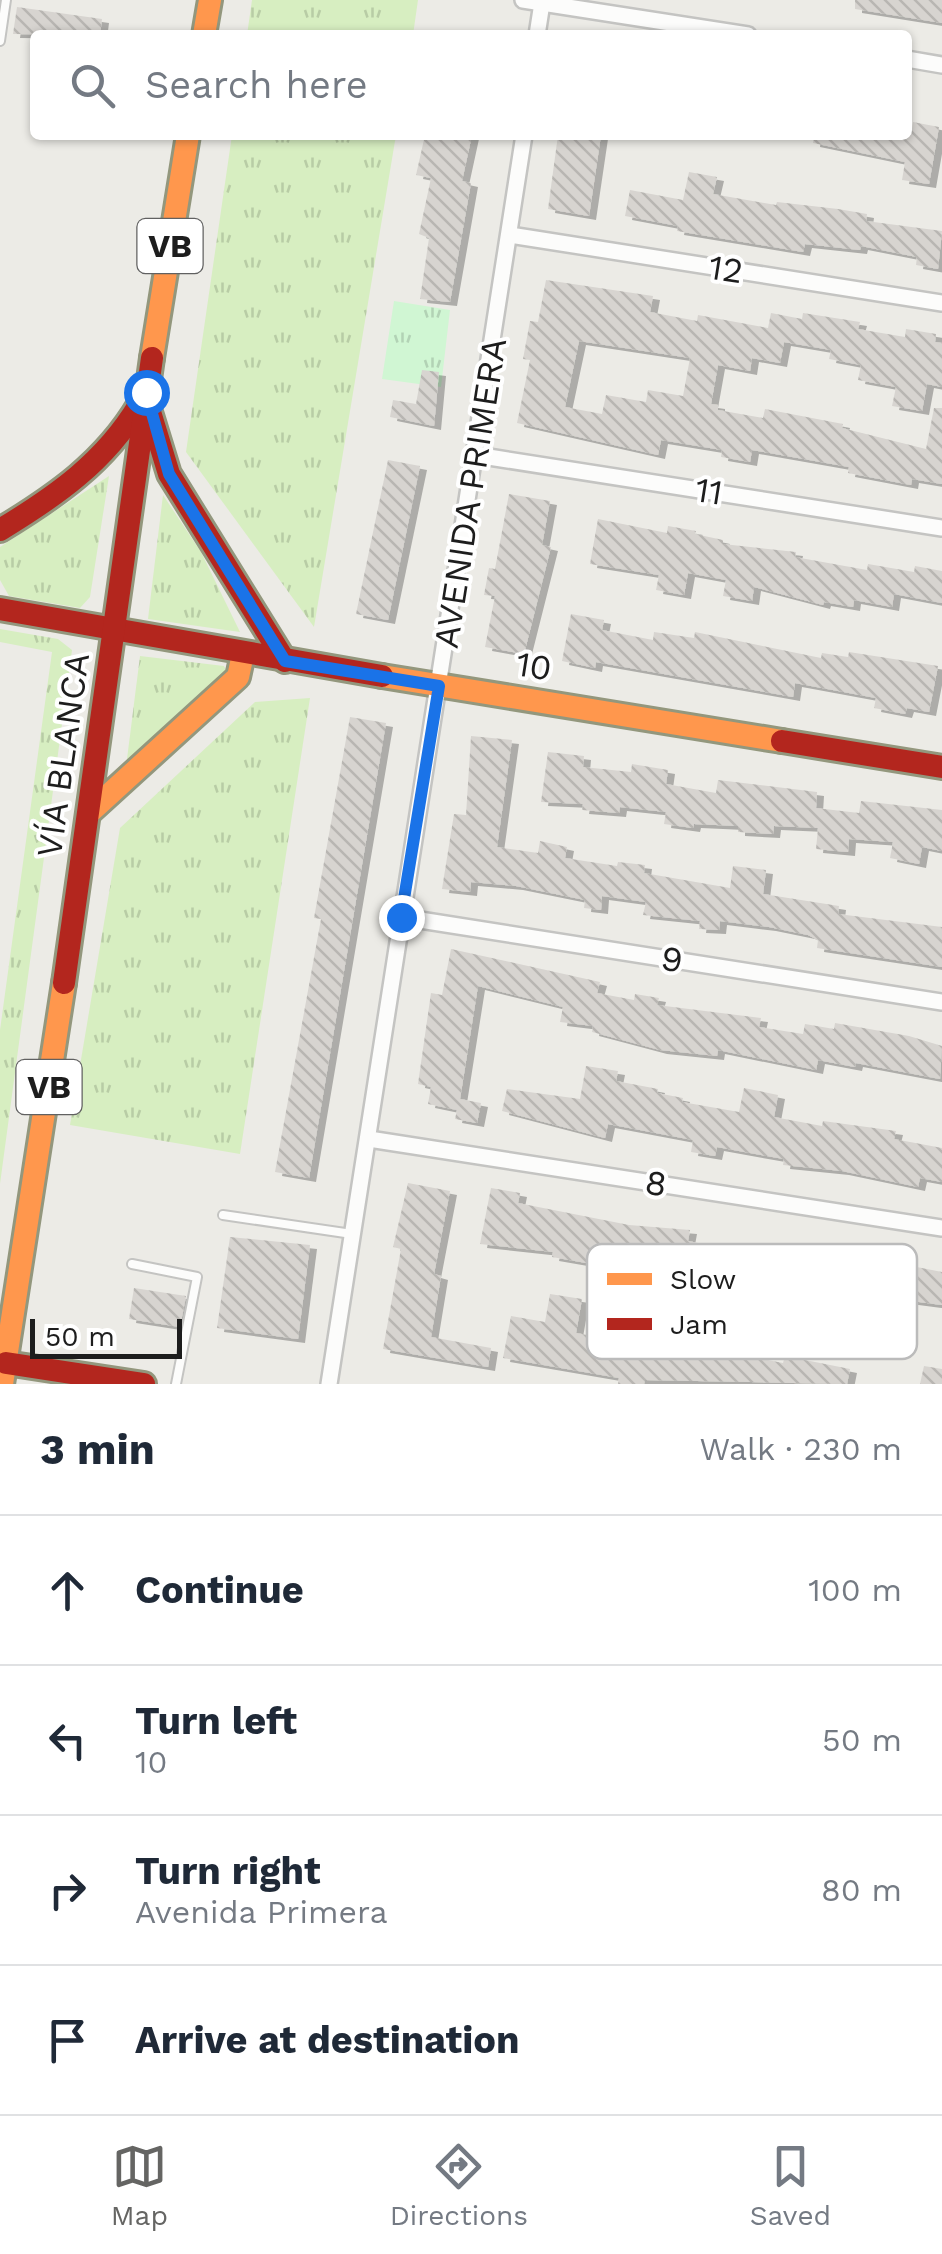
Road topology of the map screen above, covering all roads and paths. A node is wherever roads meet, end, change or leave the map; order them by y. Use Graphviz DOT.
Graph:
graph roads {
  1 [pos="6,0"];
  2 [pos="210,0"];
  3 [pos="523,0"];
  4 [pos="542,2"];
  5 [pos="205,30"];
  6 [pos="539,30"];
  7 [pos="717,30"];
  8 [pos="0,41"];
  9 [pos="912,61"];
  10 [pos="942,65"];
  11 [pos="187,140"];
  12 [pos="523,140"];
  13 [pos="510,236"];
  14 [pos="942,304"];
  15 [pos="146,392"];
  16 [pos="476,455"];
  17 [pos="942,528"];
  18 [pos="0,530"];
  19 [pos="0,609"];
  20 [pos="115,631"];
  21 [pos="243,654"];
  22 [pos="285,661"];
  23 [pos="439,686"];
  24 [pos="942,767"];
  25 [pos="92,811"];
  26 [pos="401,917"];
  27 [pos="942,1002"];
  28 [pos="369,1139"];
  29 [pos="222,1215"];
  30 [pos="942,1228"];
  31 [pos="354,1234"];
  32 [pos="132,1264"];
  33 [pos="4,1373"];
  34 [pos="144,1384"];
  35 [pos="176,1384"];
  36 [pos="330,1384"];
  1 -- 8 [label="lane"];
  2 -- 5 [label="main road"];
  3 -- 4 [label="street"];
  4 -- 6 [label="street"];
  4 -- 7 [label="street"];
  9 -- 10 [label="street"];
  11 -- 15 [label="main road, VÍA BLANCA / VB"];
  12 -- 13 [label="street, AVENIDA PRIMERA"];
  13 -- 14 [label="street, 12"];
  13 -- 16 [label="street, AVENIDA PRIMERA"];
  15 -- 18 [label="main road"];
  15 -- 20 [label="main road, VÍA BLANCA / VB"];
  15 -- 22 [label="main road"];
  16 -- 17 [label="street, 11"];
  16 -- 23 [label="street, AVENIDA PRIMERA"];
  19 -- 20 [label="main road, 10"];
  20 -- 21 [label="main road, 10"];
  20 -- 25 [label="main road, VÍA BLANCA / VB"];
  21 -- 22 [label="main road, 10"];
  21 -- 25 [label="main road"];
  22 -- 23 [label="main road, 10"];
  23 -- 24 [label="main road, 10"];
  23 -- 26 [label="street, AVENIDA PRIMERA"];
  25 -- 33 [label="main road, VÍA BLANCA / VB"];
  26 -- 27 [label="street, 9"];
  26 -- 28 [label="street, AVENIDA PRIMERA"];
  28 -- 30 [label="street, 8"];
  28 -- 31 [label="street, AVENIDA PRIMERA"];
  29 -- 31 [label="lane"];
  31 -- 36 [label="street, AVENIDA PRIMERA"];
  32 -- 35 [label="lane"];
  33 -- 34 [label="main road"];
}
